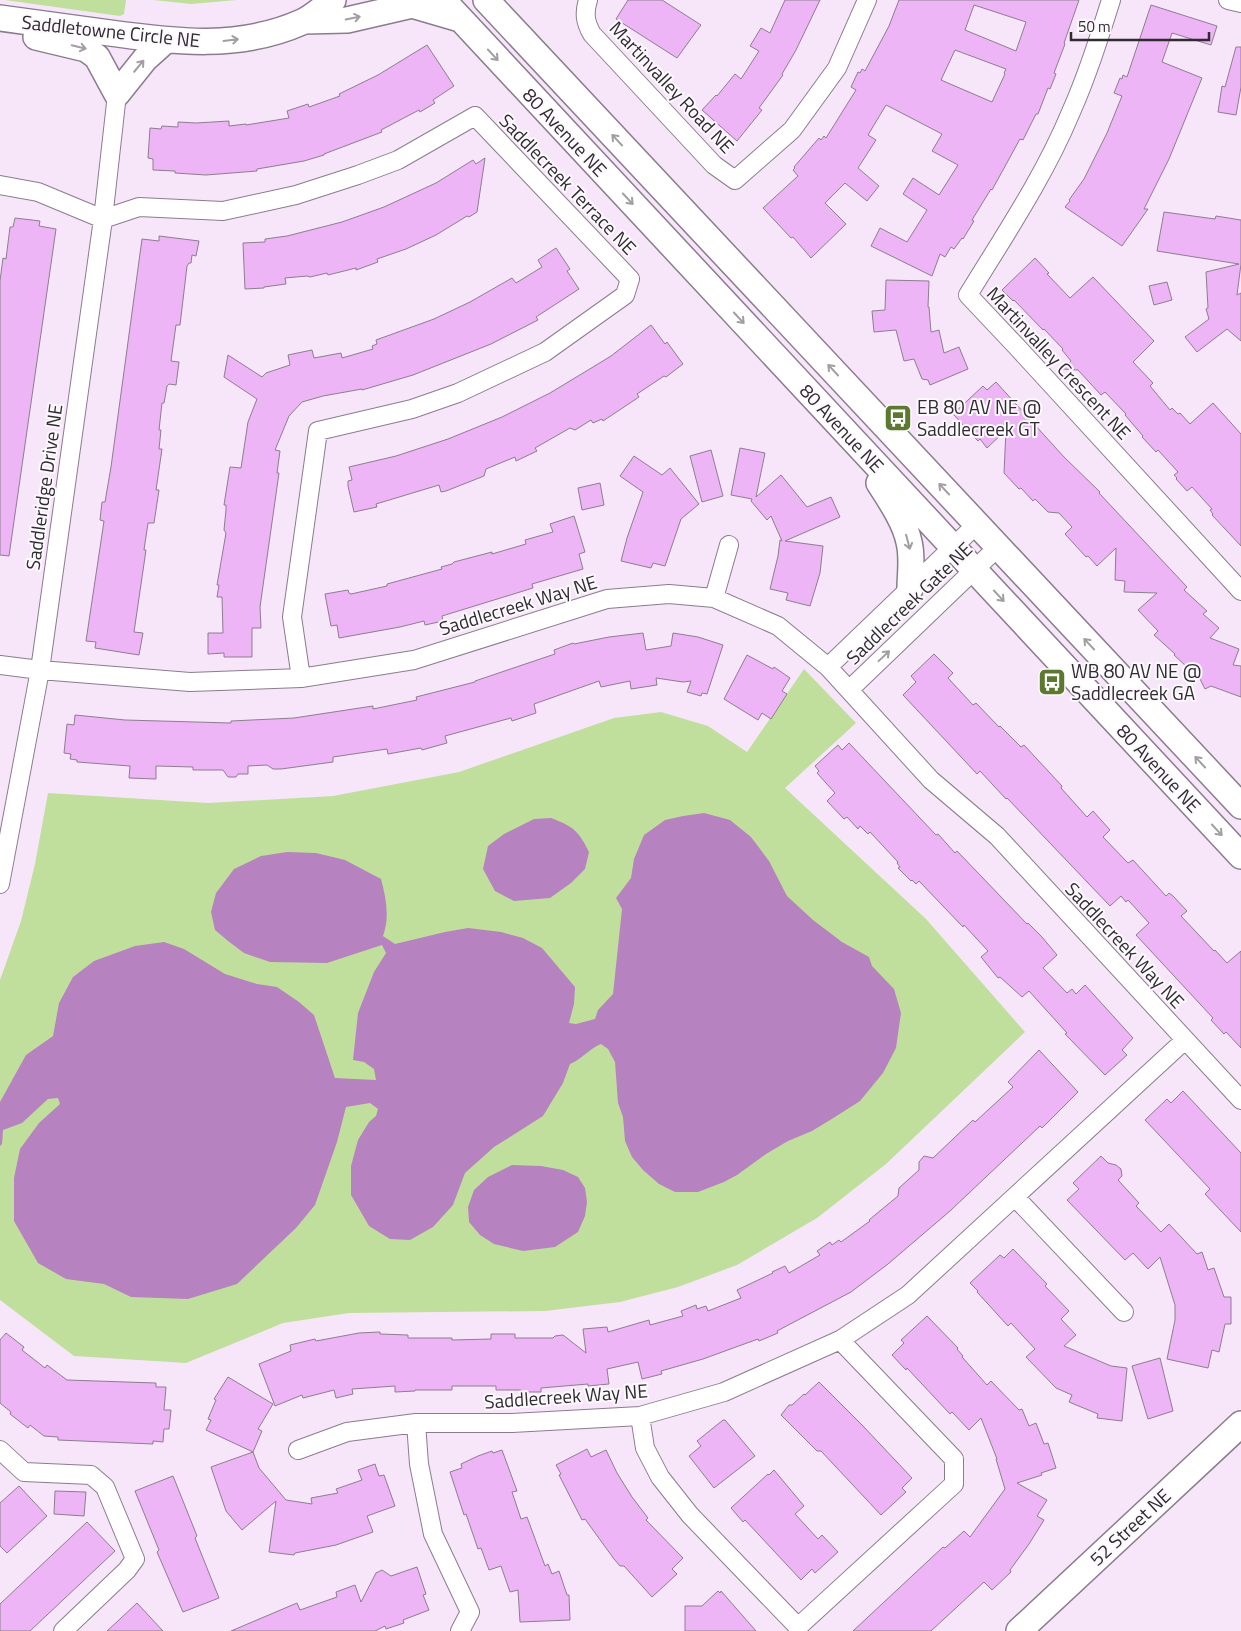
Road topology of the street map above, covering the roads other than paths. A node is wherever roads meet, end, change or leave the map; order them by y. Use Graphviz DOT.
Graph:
graph roads {
  1 [pos="334,0"];
  2 [pos="442,0"];
  3 [pos="486,0"];
  4 [pos="494,0"];
  5 [pos="588,0"];
  6 [pos="867,0"];
  7 [pos="1111,0"];
  8 [pos="1228,0"];
  9 [pos="1241,4"];
  10 [pos="0,19"];
  11 [pos="460,19"];
  12 [pos="304,21"];
  13 [pos="510,25"];
  14 [pos="165,40"];
  15 [pos="117,94"];
  16 [pos="0,185"];
  17 [pos="104,218"];
  18 [pos="852,438"];
  19 [pos="977,524"];
  20 [pos="729,545"];
  21 [pos="998,547"];
  22 [pos="954,548"];
  23 [pos="975,570"];
  24 [pos="910,589"];
  25 [pos="1241,591"];
  26 [pos="714,598"];
  27 [pos="0,665"];
  28 [pos="828,667"];
  29 [pos="40,670"];
  30 [pos="301,678"];
  31 [pos="849,690"];
  32 [pos="1241,806"];
  33 [pos="1241,856"];
  34 [pos="0,884"];
  35 [pos="1185,1040"];
  36 [pos="1241,1100"];
  37 [pos="1015,1197"];
  38 [pos="1124,1312"];
  39 [pos="840,1340"];
  40 [pos="640,1416"];
  41 [pos="416,1424"];
  42 [pos="1241,1424"];
  43 [pos="0,1450"];
  44 [pos="298,1450"];
  45 [pos="796,1629"];
  46 [pos="63,1631"];
  47 [pos="460,1631"];
  48 [pos="1019,1631"];
  1 -- 12 [label="main road, Saddletowne Circle NE"];
  2 -- 11 [label="main road, 80 Avenue NE"];
  3 -- 13 [label="main road, 80 Avenue NE"];
  4 -- 13 [label="main road"];
  5 -- 6 [label="street, Martinvalley Road NE"];
  7 -- 25 [label="street, Martinvalley Crescent NE"];
  8 -- 9 [label="street"];
  10 -- 14 [label="main road, Saddletowne Circle NE"];
  10 -- 15 [label="main road, one-way"];
  12 -- 11 [label="main road, one-way"];
  11 -- 18 [label="main road, 80 Avenue NE, one-way"];
  14 -- 12 [label="main road, Saddletowne Circle NE, one-way"];
  19 -- 13 [label="main road, 80 Avenue NE, one-way"];
  15 -- 14 [label="main road, one-way"];
  15 -- 17 [label="street, Saddleridge Drive NE"];
  16 -- 17 [label="street"];
  17 -- 29 [label="street, Saddleridge Drive NE"];
  17 -- 30 [label="street, Saddlecreek Terrace NE"];
  18 -- 22 [label="main road, 80 Avenue NE"];
  18 -- 24 [label="main road, one-way"];
  19 -- 21 [label="main road, 80 Avenue NE"];
  19 -- 22 [label="street, Saddlecreek Gate NE"];
  20 -- 26 [label="street"];
  21 -- 23 [label="street, Saddlecreek Gate NE"];
  32 -- 21 [label="main road, 80 Avenue NE, one-way"];
  22 -- 23 [label="main road, 80 Avenue NE"];
  22 -- 24 [label="street, Saddlecreek Gate NE"];
  31 -- 23 [label="street, Saddlecreek Gate NE, one-way"];
  23 -- 33 [label="main road, 80 Avenue NE, one-way"];
  24 -- 28 [label="street, Saddlecreek Gate NE"];
  26 -- 28 [label="street, Saddlecreek Way NE"];
  26 -- 30 [label="street, Saddlecreek Way NE"];
  27 -- 29 [label="street, Saddlecreek Way NE"];
  28 -- 31 [label="street, Saddlecreek Way NE"];
  29 -- 30 [label="street, Saddlecreek Way NE"];
  29 -- 34 [label="street, Saddleridge Drive NE"];
  31 -- 35 [label="street, Saddlecreek Way NE"];
  35 -- 36 [label="street"];
  35 -- 37 [label="street, Saddlecreek Way NE"];
  37 -- 38 [label="street"];
  37 -- 39 [label="street, Saddlecreek Way NE"];
  39 -- 40 [label="street, Saddlecreek Way NE"];
  39 -- 45 [label="street"];
  40 -- 41 [label="street, Saddlecreek Way NE"];
  40 -- 45 [label="street"];
  41 -- 44 [label="street, Saddlecreek Way NE"];
  41 -- 47 [label="street"];
  42 -- 48 [label="main road, 52 Street NE"];
  43 -- 46 [label="street"];
}
